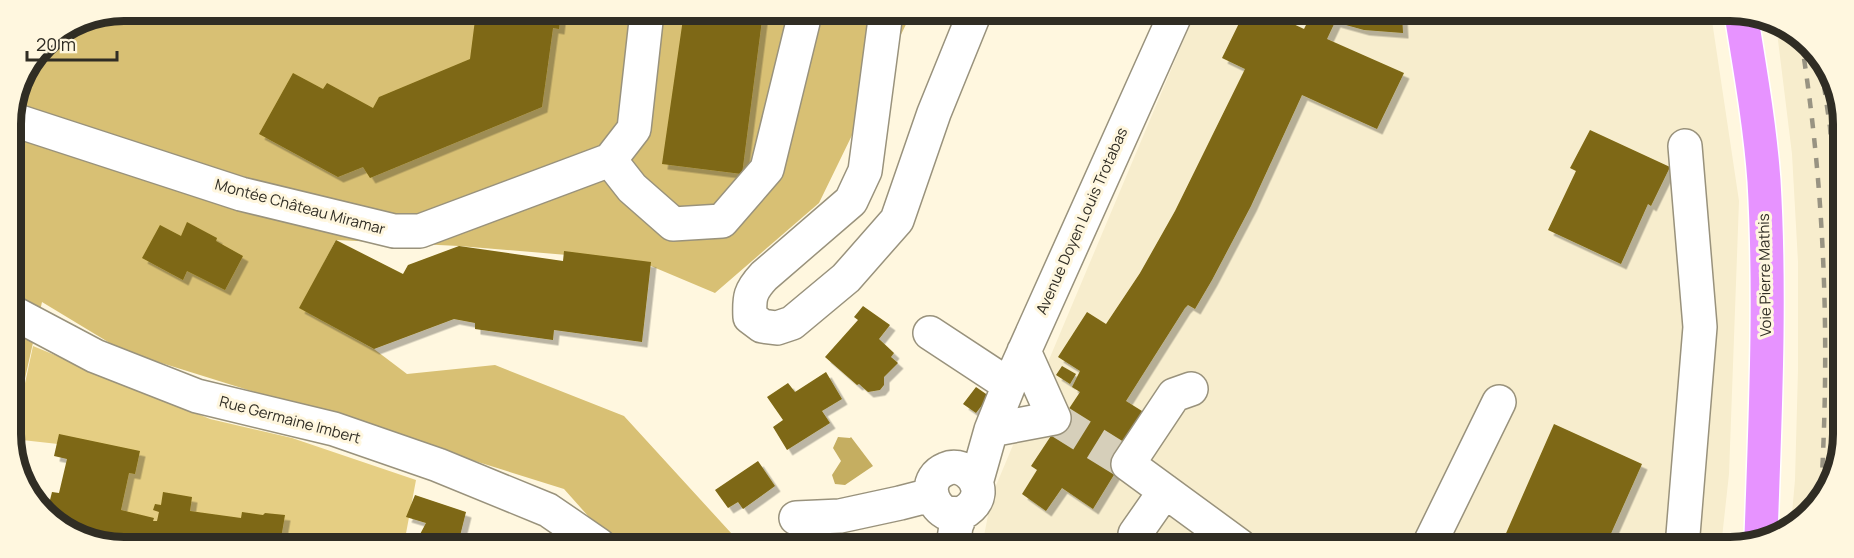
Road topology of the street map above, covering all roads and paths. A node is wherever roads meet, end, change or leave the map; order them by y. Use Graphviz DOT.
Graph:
graph roads {
  1 [pos="645,21"];
  2 [pos="803,21"];
  3 [pos="885,21"];
  4 [pos="971,21"];
  5 [pos="1172,21"];
  6 [pos="1742,22"];
  7 [pos="21,122"];
  8 [pos="1684,146"];
  9 [pos="610,160"];
  10 [pos="1768,305"];
  11 [pos="21,317"];
  12 [pos="930,333"];
  13 [pos="1024,351"];
  14 [pos="1009,385"];
  15 [pos="1191,389"];
  16 [pos="1499,402"];
  17 [pos="992,430"];
  18 [pos="965,475"];
  19 [pos="1165,491"];
  20 [pos="931,495"];
  21 [pos="961,514"];
  22 [pos="796,518"];
  23 [pos="1761,531"];
  24 [pos="1135,534"];
  25 [pos="1741,536"];
  26 [pos="587,537"];
  27 [pos="954,537"];
  28 [pos="1228,537"];
  29 [pos="1433,537"];
  30 [pos="1683,537"];
  1 -- 9 [label="street"];
  2 -- 9 [label="street"];
  3 -- 4 [label="street"];
  5 -- 13 [label="street, Avenue Doyen Louis Trotabas"];
  6 -- 10 [label="highway, Voie Pierre Mathis"];
  7 -- 9 [label="street, Montée Château Miramar"];
  8 -- 30 [label="street"];
  10 -- 23 [label="highway, Voie Pierre Mathis"];
  10 -- 25 [label="highway"];
  11 -- 26 [label="street, Rue Germaine Imbert"];
  12 -- 14 [label="street"];
  13 -- 14 [label="street, Avenue Doyen Louis Trotabas"];
  13 -- 17 [label="street"];
  14 -- 17 [label="street, Avenue Doyen Louis Trotabas"];
  15 -- 19 [label="street"];
  16 -- 29 [label="street"];
  17 -- 18 [label="street, Avenue Doyen Louis Trotabas"];
  18 -- 20 [label="street"];
  18 -- 21 [label="street"];
  19 -- 24 [label="street"];
  19 -- 28 [label="street"];
  20 -- 21 [label="street"];
  20 -- 22 [label="street"];
  21 -- 27 [label="street"];
}
